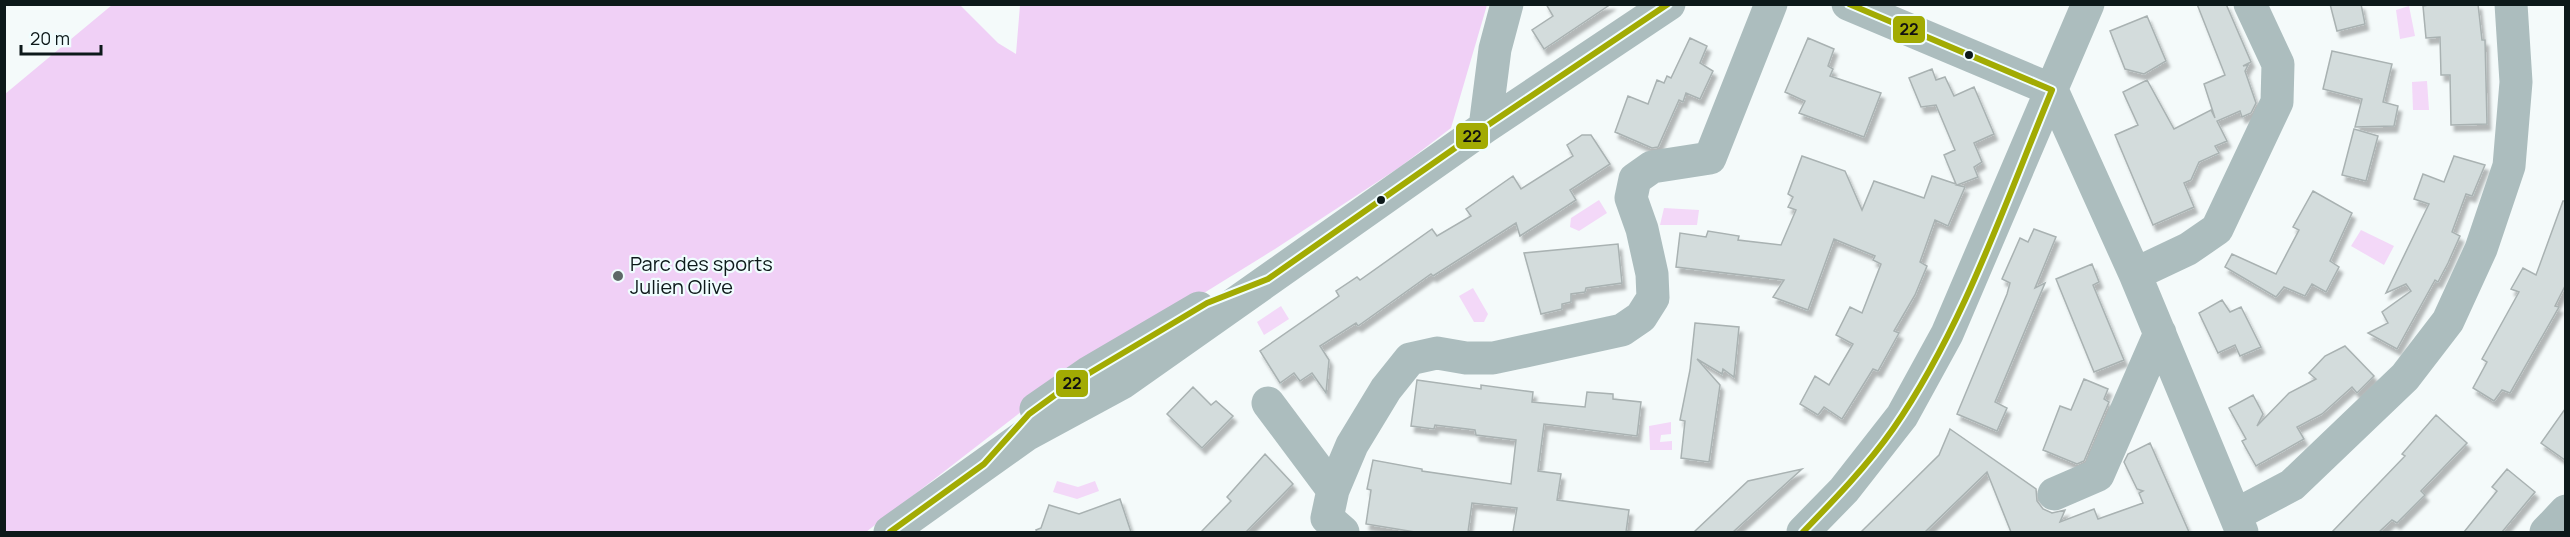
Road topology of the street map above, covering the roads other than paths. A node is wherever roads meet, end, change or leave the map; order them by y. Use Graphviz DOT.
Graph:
graph roads {
  1 [pos="1507,4"];
  2 [pos="1669,4"];
  3 [pos="1771,4"];
  4 [pos="1848,4"];
  5 [pos="2088,4"];
  6 [pos="2250,4"];
  7 [pos="2511,4"];
  8 [pos="2052,90"];
  9 [pos="1485,127"];
  10 [pos="2135,274"];
  11 [pos="2160,333"];
  12 [pos="1268,403"];
  13 [pos="2054,494"];
  14 [pos="2565,511"];
  15 [pos="1334,514"];
  16 [pos="2239,524"];
  17 [pos="890,532"];
  18 [pos="1803,532"];
  19 [pos="2546,532"];
  1 -- 9 [label="street"];
  2 -- 9 [label="street"];
  3 -- 15 [label="street"];
  4 -- 8 [label="street"];
  5 -- 8 [label="street"];
  6 -- 10 [label="street"];
  7 -- 16 [label="street"];
  8 -- 10 [label="street"];
  8 -- 18 [label="street"];
  9 -- 17 [label="street"];
  10 -- 11 [label="street"];
  11 -- 13 [label="street"];
  11 -- 16 [label="street"];
  12 -- 15 [label="street"];
  14 -- 19 [label="street"];
}
